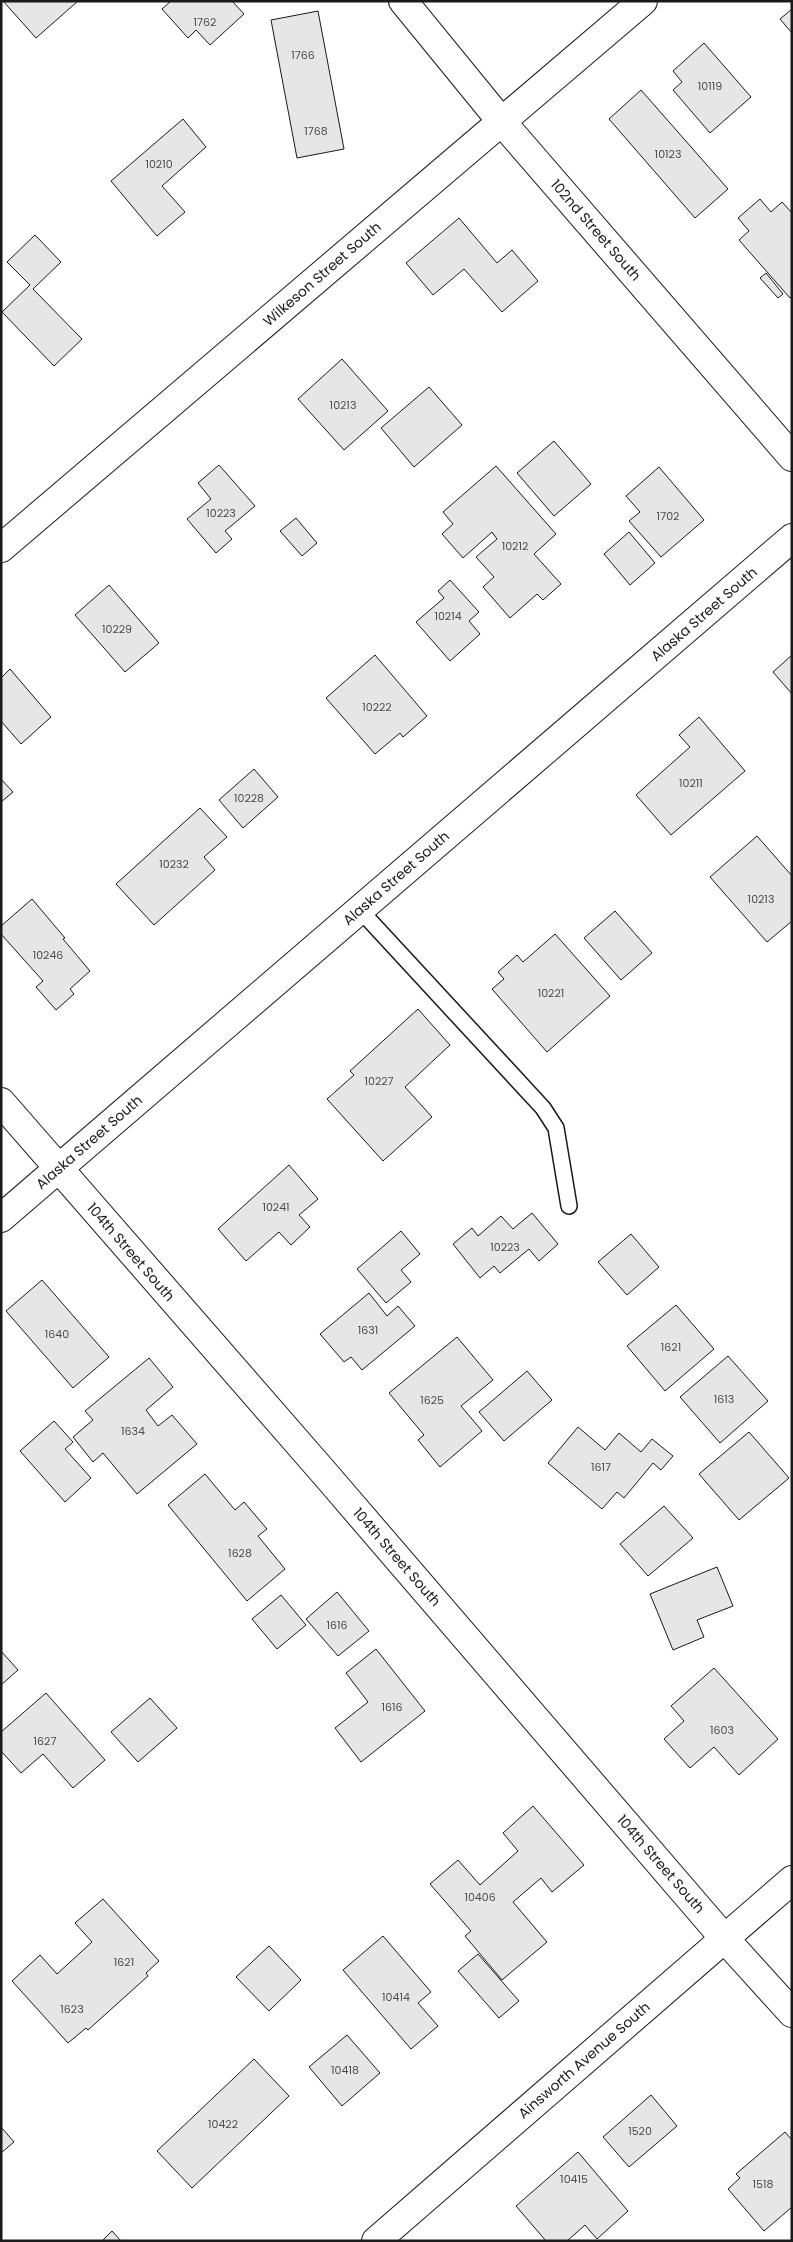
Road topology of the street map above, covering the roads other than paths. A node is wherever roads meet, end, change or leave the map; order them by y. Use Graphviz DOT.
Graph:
graph roads {
  1 [pos="403,1"];
  2 [pos="642,1"];
  3 [pos="501,121"];
  4 [pos="792,457"];
  5 [pos="792,538"];
  6 [pos="1,548"];
  7 [pos="360,910"];
  8 [pos="1,1102"];
  9 [pos="58,1168"];
  10 [pos="569,1206"];
  11 [pos="1,1218"];
  12 [pos="792,1880"];
  13 [pos="724,1938"];
  14 [pos="792,2013"];
  15 [pos="376,2241"];
  1 -- 3 [label="street, 102nd Street South"];
  2 -- 3 [label="street, Wilkeson Street South"];
  3 -- 4 [label="street, 102nd Street South"];
  3 -- 6 [label="street, Wilkeson Street South"];
  5 -- 7 [label="street, Alaska Street South"];
  7 -- 9 [label="street, Alaska Street South"];
  7 -- 10 [label="lane"];
  8 -- 9 [label="street, 104th Street South"];
  9 -- 11 [label="street, Alaska Street South"];
  9 -- 13 [label="street, 104th Street South"];
  12 -- 13 [label="street, Ainsworth Avenue South"];
  13 -- 14 [label="street, 104th Street South"];
  13 -- 15 [label="street, Ainsworth Avenue South"];
}
